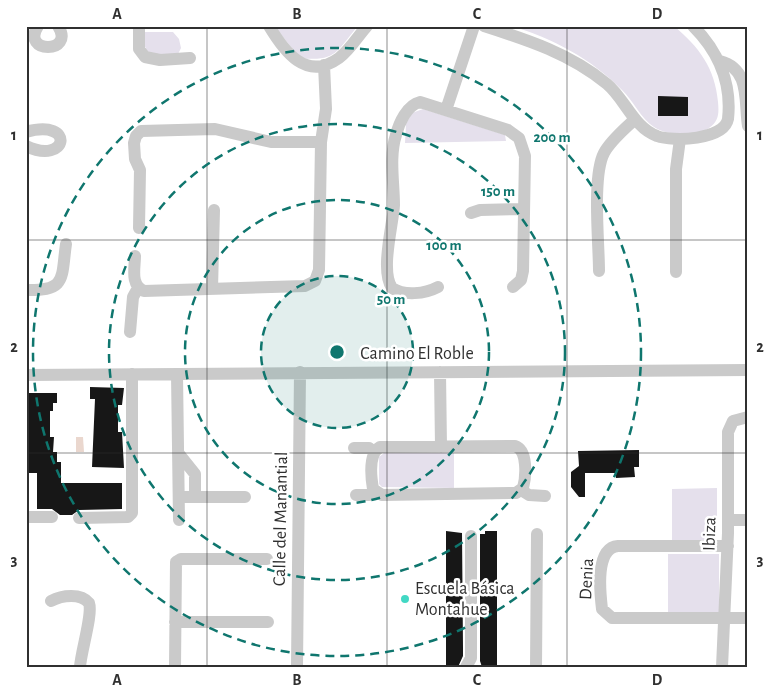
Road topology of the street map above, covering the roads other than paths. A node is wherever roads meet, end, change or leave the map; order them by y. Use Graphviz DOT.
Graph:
graph roads {
  1 [pos="38,26"];
  2 [pos="58,26"];
  3 [pos="139,26"];
  4 [pos="269,26"];
  5 [pos="368,26"];
  6 [pos="474,26"];
  7 [pos="484,26"];
  8 [pos="692,26"];
  9 [pos="38,44"];
  10 [pos="26,50"];
  11 [pos="190,58"];
  12 [pos="720,61"];
  13 [pos="324,65"];
  14 [pos="746,89"];
  15 [pos="728,96"];
  16 [pos="446,110"];
  17 [pos="635,119"];
  18 [pos="727,124"];
  19 [pos="748,125"];
  20 [pos="26,132"];
  21 [pos="680,139"];
  22 [pos="321,142"];
  23 [pos="26,146"];
  24 [pos="524,209"];
  25 [pos="214,210"];
  26 [pos="471,213"];
  27 [pos="139,228"];
  28 [pos="66,244"];
  29 [pos="135,256"];
  30 [pos="600,271"];
  31 [pos="676,272"];
  32 [pos="438,287"];
  33 [pos="513,287"];
  34 [pos="138,288"];
  35 [pos="212,289"];
  36 [pos="26,290"];
  37 [pos="130,332"];
  38 [pos="748,370"];
  39 [pos="300,372"];
  40 [pos="444,372"];
  41 [pos="132,374"];
  42 [pos="177,374"];
  43 [pos="26,375"];
  44 [pos="748,417"];
  45 [pos="444,447"];
  46 [pos="354,448"];
  47 [pos="374,452"];
  48 [pos="179,454"];
  49 [pos="521,490"];
  50 [pos="195,491"];
  51 [pos="375,491"];
  52 [pos="356,495"];
  53 [pos="545,496"];
  54 [pos="179,497"];
  55 [pos="245,497"];
  56 [pos="26,517"];
  57 [pos="52,517"];
  58 [pos="79,518"];
  59 [pos="179,520"];
  60 [pos="728,520"];
  61 [pos="748,520"];
  62 [pos="537,534"];
  63 [pos="471,536"];
  64 [pos="728,546"];
  65 [pos="267,559"];
  66 [pos="51,601"];
  67 [pos="748,618"];
  68 [pos="722,619"];
  69 [pos="175,622"];
  70 [pos="268,622"];
  71 [pos="471,664"];
  72 [pos="80,667"];
  73 [pos="175,667"];
  74 [pos="297,667"];
  75 [pos="536,667"];
  76 [pos="722,667"];
  1 -- 9 [label="street"];
  2 -- 9 [label="street"];
  3 -- 11 [label="street"];
  4 -- 13 [label="street"];
  5 -- 13 [label="street"];
  6 -- 16 [label="street"];
  7 -- 17 [label="street"];
  8 -- 12 [label="street"];
  9 -- 10 [label="street"];
  12 -- 14 [label="street"];
  12 -- 15 [label="street"];
  13 -- 22 [label="street"];
  14 -- 15 [label="street"];
  14 -- 19 [label="street"];
  15 -- 18 [label="street"];
  16 -- 24 [label="street"];
  16 -- 32 [label="street"];
  17 -- 21 [label="street"];
  17 -- 30 [label="street"];
  18 -- 19 [label="street"];
  18 -- 21 [label="street"];
  20 -- 23 [label="street"];
  21 -- 31 [label="street"];
  22 -- 27 [label="street"];
  22 -- 35 [label="street"];
  24 -- 26 [label="street"];
  24 -- 33 [label="street"];
  25 -- 35 [label="street"];
  28 -- 36 [label="street"];
  29 -- 34 [label="street"];
  34 -- 35 [label="street"];
  34 -- 37 [label="street"];
  38 -- 40 [label="street, Camino El Roble"];
  39 -- 40 [label="street, Camino El Roble"];
  39 -- 42 [label="street, Camino El Roble"];
  39 -- 74 [label="street, Calle del Manantial"];
  40 -- 45 [label="street"];
  41 -- 42 [label="street, Camino El Roble"];
  41 -- 43 [label="street, Camino El Roble"];
  41 -- 58 [label="street"];
  42 -- 48 [label="street"];
  44 -- 60 [label="street, Ibiza"];
  45 -- 47 [label="street"];
  45 -- 49 [label="street"];
  46 -- 47 [label="street"];
  47 -- 51 [label="street"];
  48 -- 50 [label="street"];
  48 -- 54 [label="street"];
  49 -- 51 [label="street"];
  49 -- 53 [label="street"];
  51 -- 52 [label="street"];
  54 -- 55 [label="street"];
  54 -- 59 [label="street"];
  56 -- 57 [label="street"];
  60 -- 61 [label="street"];
  60 -- 64 [label="street, Ibiza"];
  62 -- 75 [label="street"];
  63 -- 71 [label="street"];
  64 -- 68 [label="street, Ibiza"];
  64 -- 68 [label="street, Denia"];
  65 -- 69 [label="street"];
  66 -- 72 [label="street"];
  67 -- 68 [label="street"];
  68 -- 76 [label="street, Ibiza"];
  69 -- 70 [label="street"];
  69 -- 73 [label="street"];
}
